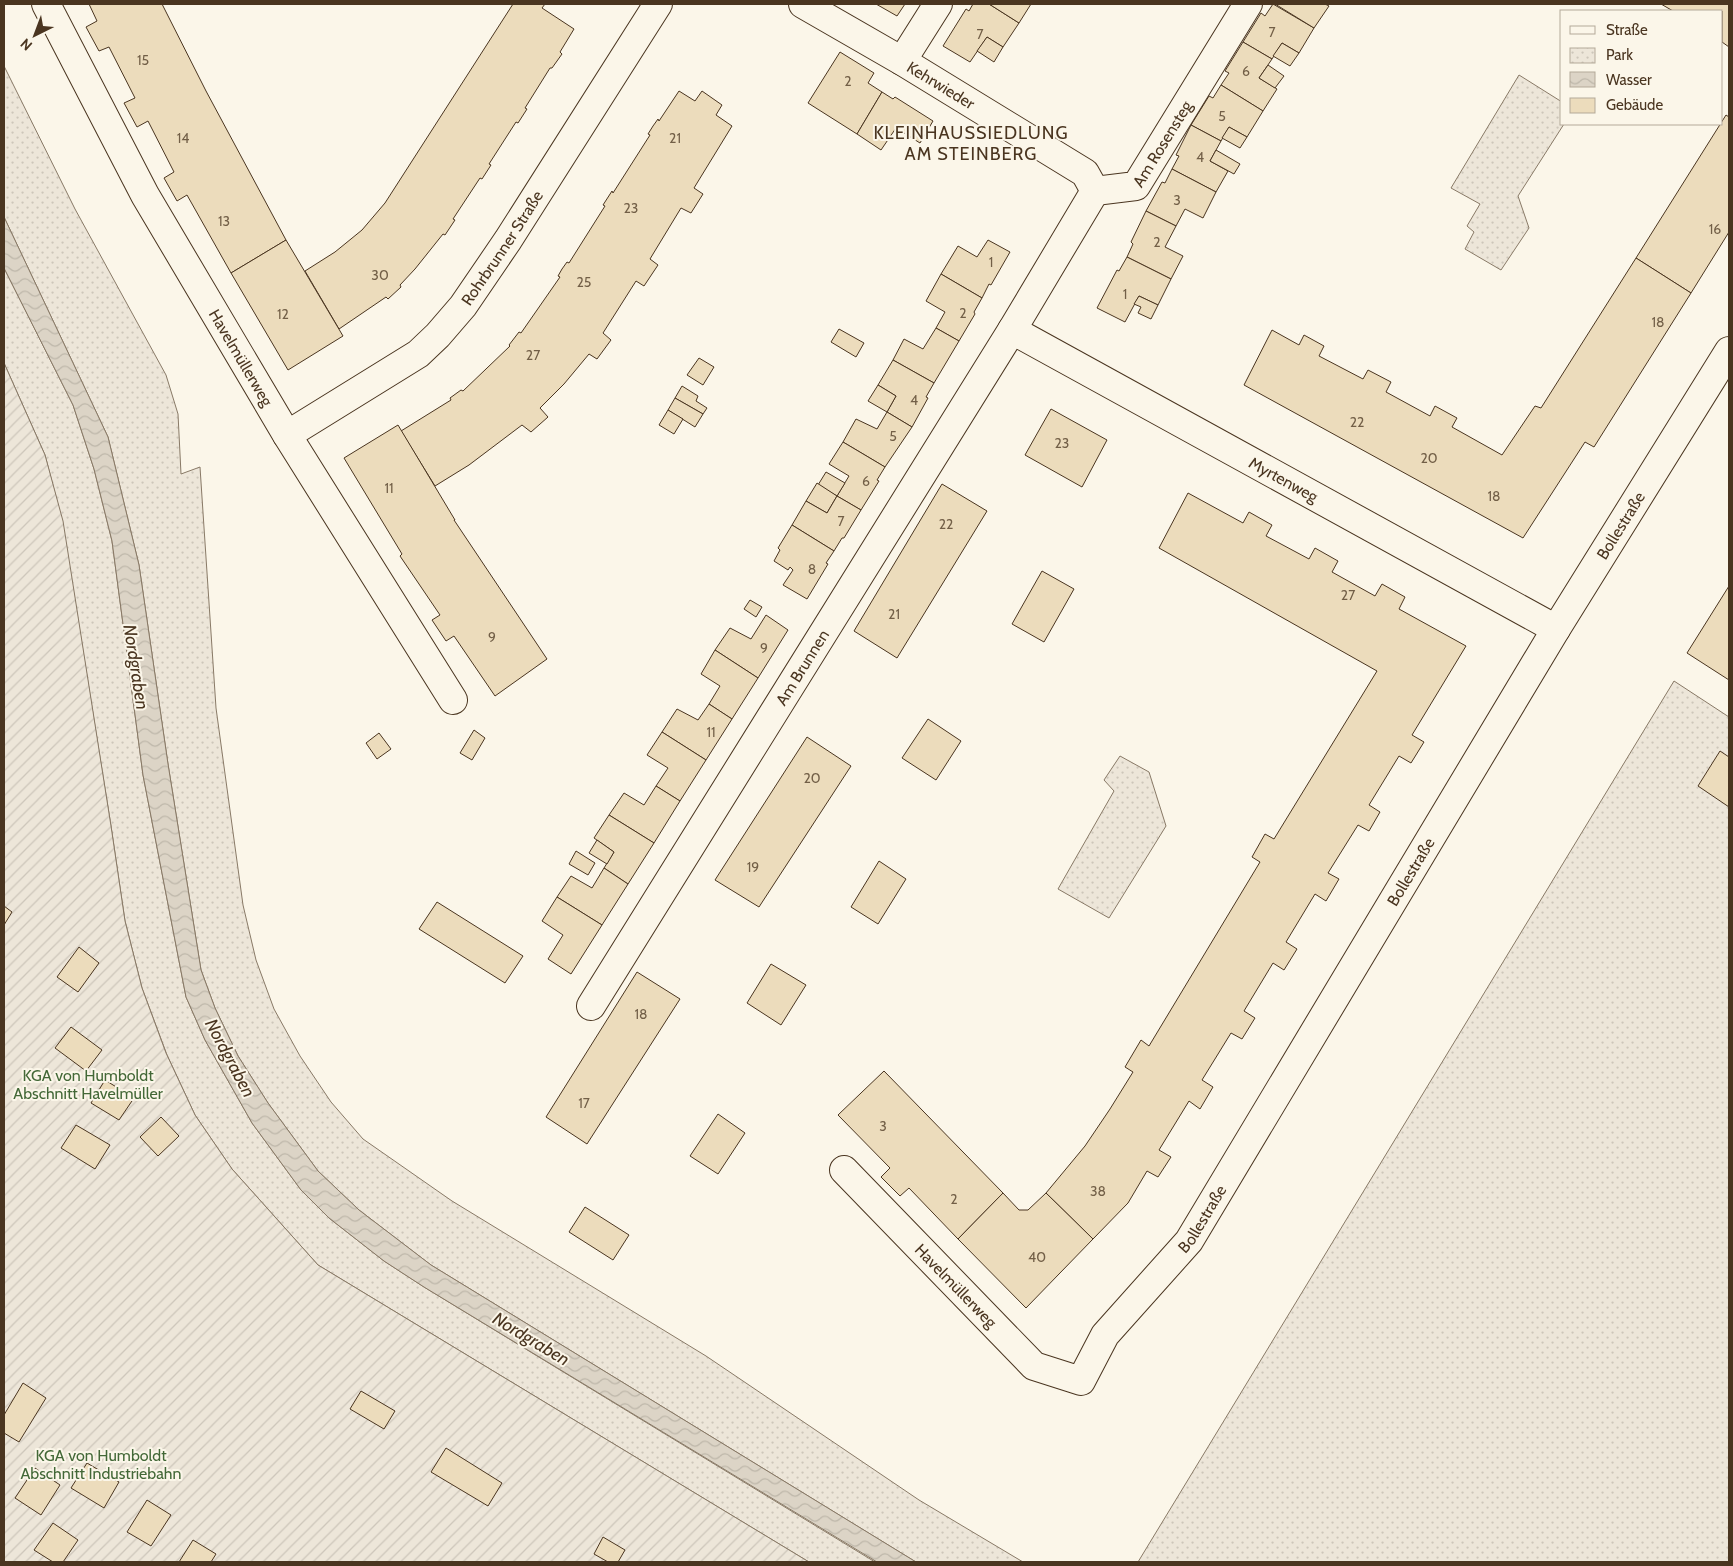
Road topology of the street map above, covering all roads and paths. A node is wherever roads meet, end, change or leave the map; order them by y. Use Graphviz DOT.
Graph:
graph roads {
  1 [pos="46,4"];
  2 [pos="658,4"];
  3 [pos="802,4"];
  4 [pos="938,4"];
  5 [pos="1248,4"];
  6 [pos="902,61"];
  7 [pos="1095,191"];
  8 [pos="1012,330"];
  9 [pos="1729,351"];
  10 [pos="287,435"];
  11 [pos="1556,629"];
  12 [pos="453,700"];
  13 [pos="591,1006"];
  14 [pos="844,1170"];
  15 [pos="1081,1381"];
  1 -- 10 [label="street, Havelmüllerweg"];
  2 -- 10 [label="street, Rohrbrunner Straße"];
  3 -- 6 [label="street, Kehrwieder"];
  4 -- 6 [label="street"];
  5 -- 7 [label="street, Am Rosensteg"];
  6 -- 7 [label="street, Kehrwieder"];
  7 -- 8 [label="street"];
  8 -- 11 [label="street, Myrtenweg"];
  8 -- 13 [label="street, Am Brunnen"];
  9 -- 11 [label="street, Bollestraße"];
  10 -- 12 [label="street, Havelmüllerweg"];
  11 -- 15 [label="street, Bollestraße"];
  14 -- 15 [label="street, Havelmüllerweg"];
}
